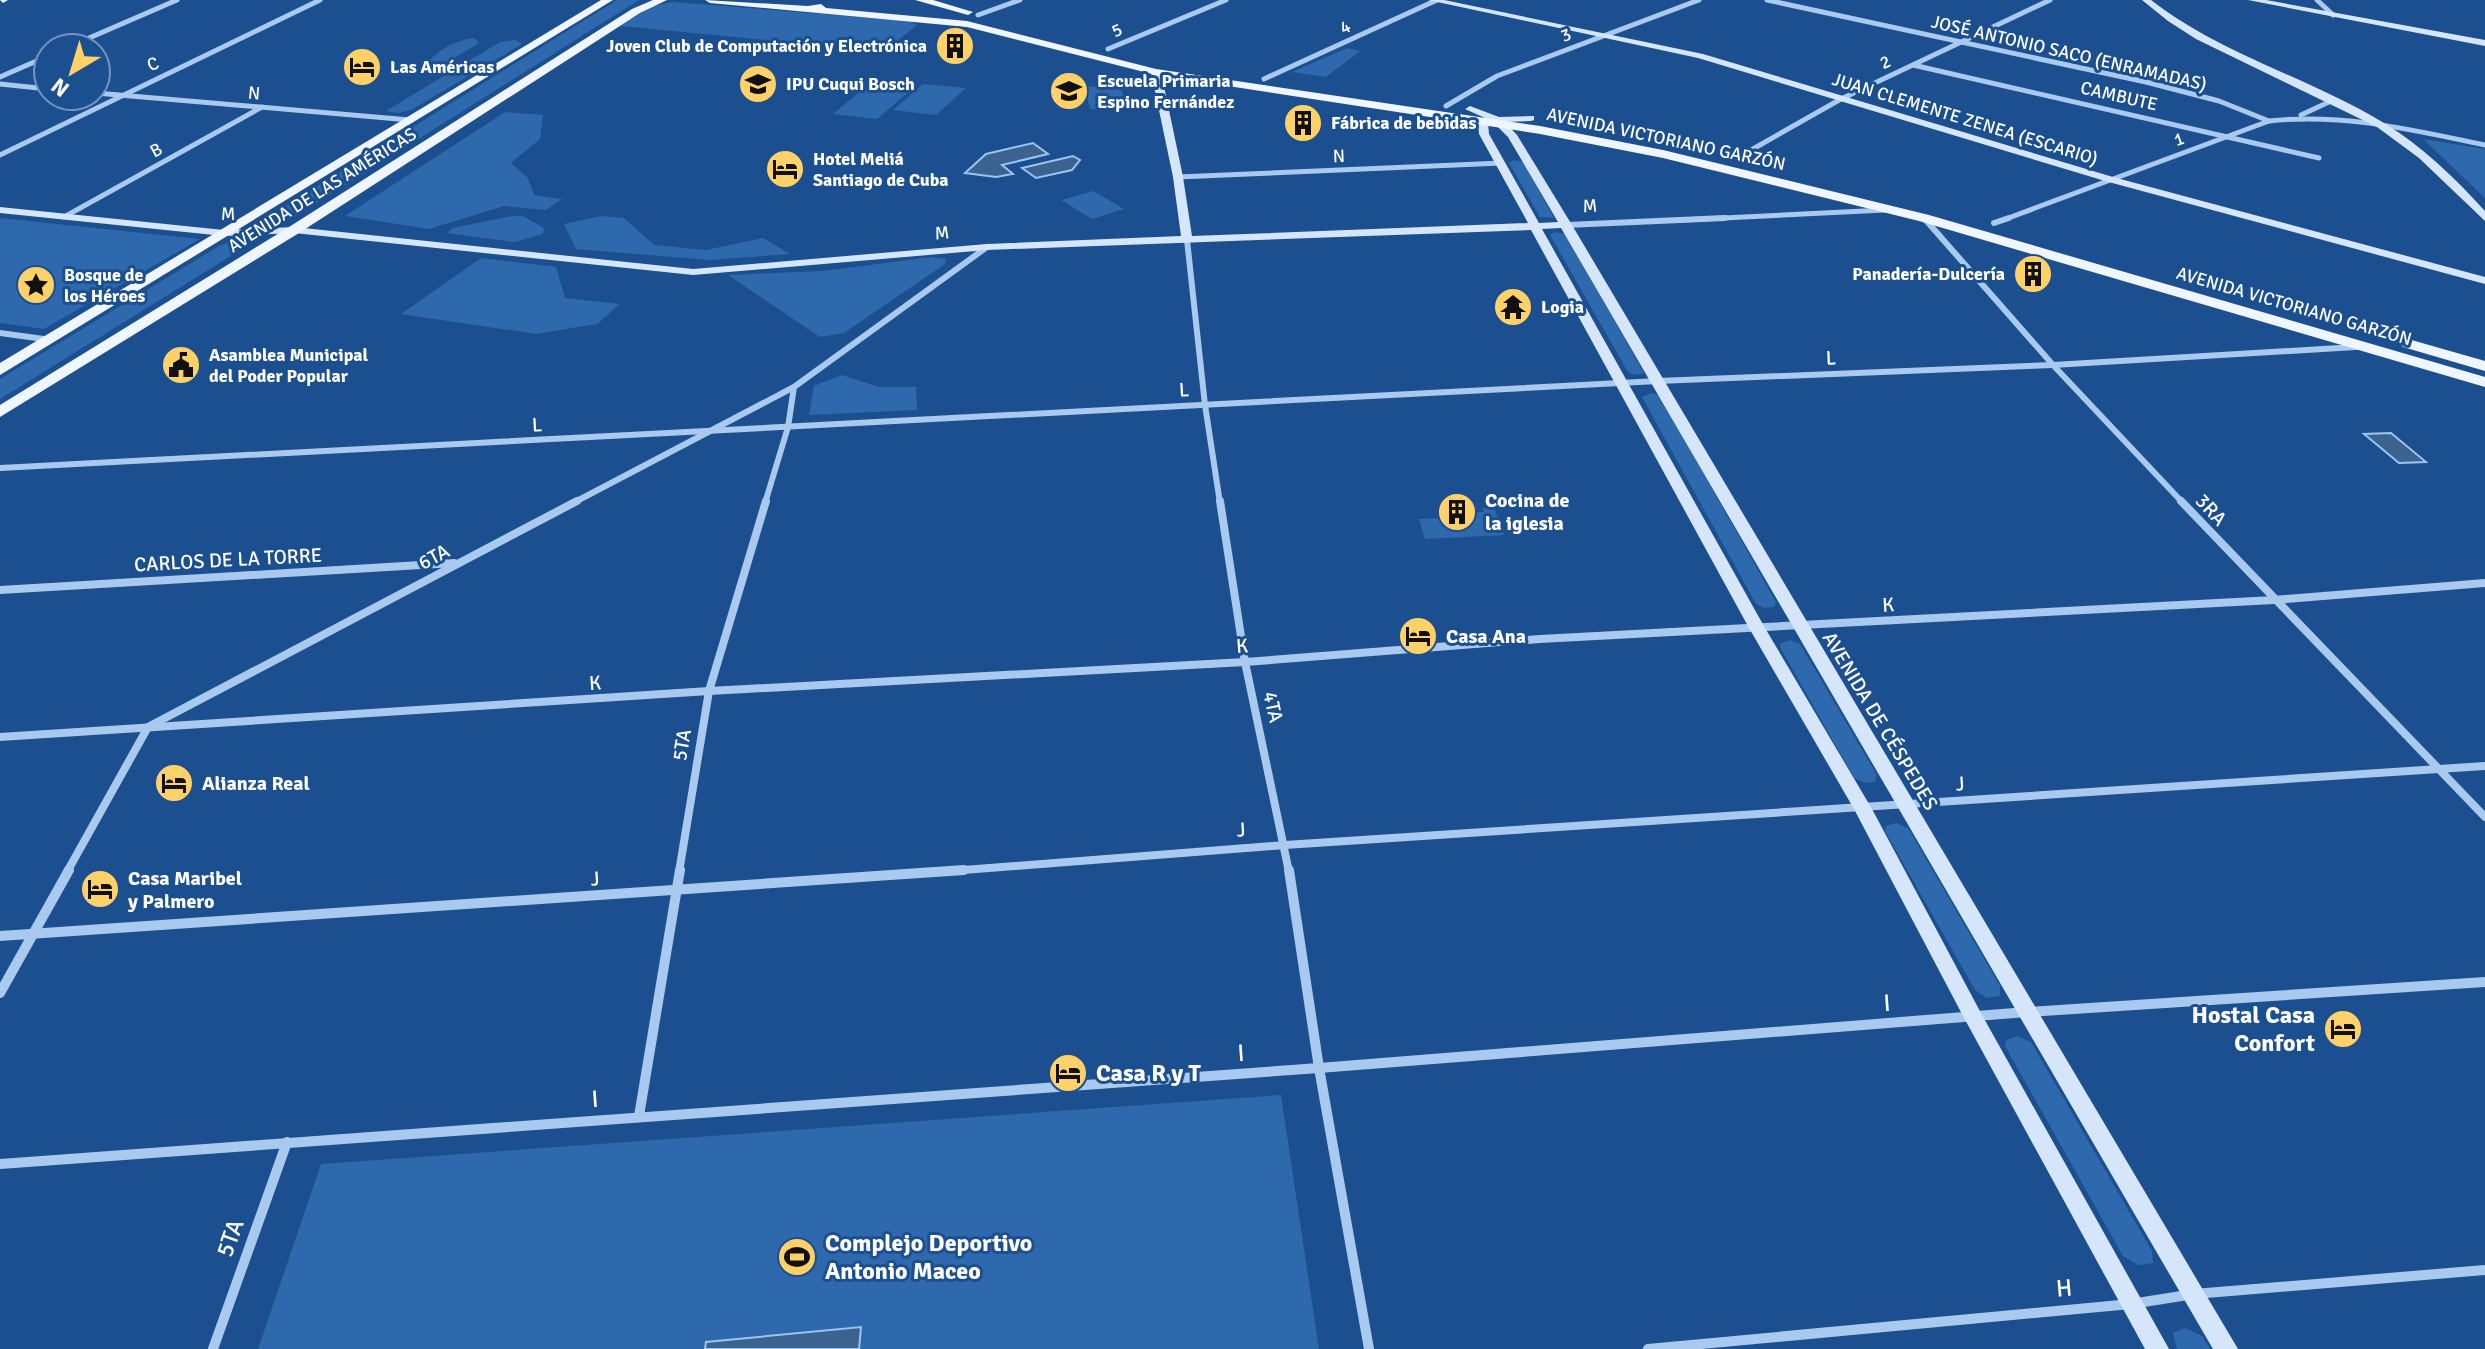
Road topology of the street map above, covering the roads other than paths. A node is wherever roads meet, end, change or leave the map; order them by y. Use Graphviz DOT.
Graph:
graph roads {
  1 [pos="177,0"];
  2 [pos="320,0"];
  3 [pos="608,0"];
  4 [pos="662,0"];
  5 [pos="710,0"];
  6 [pos="847,0"];
  7 [pos="1020,0"];
  8 [pos="1226,0"];
  9 [pos="1435,0"];
  10 [pos="1699,0"];
  11 [pos="1767,0"];
  12 [pos="2050,0"];
  13 [pos="2146,0"];
  14 [pos="2252,0"];
  15 [pos="2317,0"];
  16 [pos="880,2"];
  17 [pos="908,4"];
  18 [pos="808,9"];
  19 [pos="823,10"];
  20 [pos="978,15"];
  21 [pos="2333,15"];
  22 [pos="103,32"];
  23 [pos="1604,35"];
  24 [pos="1965,42"];
  25 [pos="2485,43"];
  26 [pos="1108,49"];
  27 [pos="32,63"];
  28 [pos="1913,65"];
  29 [pos="1156,72"];
  30 [pos="0,77"];
  31 [pos="1264,79"];
  32 [pos="0,84"];
  33 [pos="32,87"];
  34 [pos="112,94"];
  35 [pos="120,95"];
  36 [pos="1841,99"];
  37 [pos="2331,101"];
  38 [pos="1446,106"];
  39 [pos="262,107"];
  40 [pos="1470,109"];
  41 [pos="2301,116"];
  42 [pos="1531,118"];
  43 [pos="410,120"];
  44 [pos="2269,121"];
  45 [pos="1492,125"];
  46 [pos="2380,125"];
  47 [pos="2230,136"];
  48 [pos="2485,145"];
  49 [pos="0,155"];
  50 [pos="1737,158"];
  51 [pos="2319,158"];
  52 [pos="1502,163"];
  53 [pos="1178,177"];
  54 [pos="2109,179"];
  55 [pos="1891,209"];
  56 [pos="0,210"];
  57 [pos="64,217"];
  58 [pos="1924,218"];
  59 [pos="2485,218"];
  60 [pos="1994,223"];
  61 [pos="1567,225"];
  62 [pos="1537,227"];
  63 [pos="294,230"];
  64 [pos="224,233"];
  65 [pos="1187,240"];
  66 [pos="987,247"];
  67 [pos="2485,281"];
  68 [pos="0,333"];
  69 [pos="51,340"];
  70 [pos="2369,346"];
  71 [pos="2053,365"];
  72 [pos="2485,366"];
  73 [pos="0,370"];
  74 [pos="2485,376"];
  75 [pos="1658,381"];
  76 [pos="2485,382"];
  77 [pos="1624,383"];
  78 [pos="794,387"];
  79 [pos="1205,405"];
  80 [pos="0,412"];
  81 [pos="788,427"];
  82 [pos="715,431"];
  83 [pos="0,468"];
  84 [pos="458,562"];
  85 [pos="2485,583"];
  86 [pos="0,590"];
  87 [pos="2274,600"];
  88 [pos="1798,625"];
  89 [pos="1757,628"];
  90 [pos="1245,662"];
  91 [pos="709,691"];
  92 [pos="148,727"];
  93 [pos="0,737"];
  94 [pos="2485,766"];
  95 [pos="2439,769"];
  96 [pos="1905,806"];
  97 [pos="1863,809"];
  98 [pos="2485,817"];
  99 [pos="1285,845"];
  100 [pos="674,892"];
  101 [pos="36,933"];
  102 [pos="0,936"];
  103 [pos="2485,982"];
  104 [pos="0,993"];
  105 [pos="2027,1012"];
  106 [pos="1973,1016"];
  107 [pos="1319,1068"];
  108 [pos="639,1116"];
  109 [pos="287,1142"];
  110 [pos="0,1164"];
  111 [pos="2485,1270"];
  112 [pos="2194,1294"];
  113 [pos="2131,1304"];
  114 [pos="213,1349"];
  115 [pos="1369,1349"];
  116 [pos="1648,1349"];
  117 [pos="2157,1349"];
  118 [pos="2226,1349"];
  1 -- 22 [label="street"];
  2 -- 35 [label="street, C"];
  3 -- 43 [label="main road, AVENIDA DE LAS AMÉRICAS"];
  4 -- 63 [label="main road, AVENIDA DE LAS AMÉRICAS"];
  5 -- 18 [label="main road, AVENIDA VICTORIANO GARZÓN"];
  6 -- 18 [label="main road"];
  7 -- 20 [label="street"];
  8 -- 26 [label="street, 5"];
  9 -- 23 [label="main road, JUAN CLEMENTE ZENEA (ESCARIO)"];
  9 -- 31 [label="street, 4"];
  10 -- 23 [label="street, 3"];
  11 -- 24 [label="street, JOSÉ ANTONIO SACO (ENRAMADAS)"];
  12 -- 24 [label="street, 2"];
  13 -- 37 [label="main road"];
  14 -- 21 [label="main road"];
  15 -- 21 [label="street"];
  16 -- 19 [label="main road, AVENIDA VICTORIANO GARZÓN"];
  17 -- 19 [label="main road, AVENIDA VICTORIANO GARZÓN"];
  17 -- 20 [label="main road, AVENIDA VICTORIANO GARZÓN"];
  17 -- 29 [label="main road, AVENIDA VICTORIANO GARZÓN"];
  18 -- 19 [label="main road, AVENIDA VICTORIANO GARZÓN"];
  20 -- 26 [label="main road, AVENIDA VICTORIANO GARZÓN"];
  21 -- 25 [label="main road"];
  23 -- 36 [label="main road, JUAN CLEMENTE ZENEA (ESCARIO)"];
  23 -- 38 [label="street, 3"];
  24 -- 28 [label="street, 2"];
  24 -- 44 [label="street, JOSÉ ANTONIO SACO (ENRAMADAS)"];
  26 -- 31 [label="main road, AVENIDA VICTORIANO GARZÓN"];
  27 -- 30 [label="street"];
  28 -- 36 [label="street, 2"];
  28 -- 47 [label="street, CAMBUTE"];
  29 -- 45 [label="main road, AVENIDA VICTORIANO GARZÓN"];
  29 -- 53 [label="main road, 4TA"];
  31 -- 38 [label="main road, AVENIDA VICTORIANO GARZÓN"];
  32 -- 33 [label="street"];
  34 -- 35 [label="street, N"];
  35 -- 39 [label="street, N"];
  35 -- 49 [label="street, C"];
  36 -- 50 [label="street, 2"];
  36 -- 54 [label="main road, JUAN CLEMENTE ZENEA (ESCARIO)"];
  37 -- 41 [label="street"];
  37 -- 46 [label="main road"];
  38 -- 40 [label="main road, AVENIDA VICTORIANO GARZÓN"];
  39 -- 43 [label="street, N"];
  39 -- 57 [label="street, B"];
  40 -- 42 [label="main road, AVENIDA VICTORIANO GARZÓN"];
  40 -- 45 [label="main road"];
  41 -- 44 [label="street, 1"];
  41 -- 46 [label="street, 1"];
  42 -- 45 [label="main road"];
  42 -- 50 [label="main road, AVENIDA VICTORIANO GARZÓN"];
  43 -- 64 [label="main road, AVENIDA DE LAS AMÉRICAS"];
  44 -- 47 [label="street, 1"];
  45 -- 52 [label="main road"];
  45 -- 55 [label="main road, AVENIDA VICTORIANO GARZÓN"];
  45 -- 61 [label="main road, AVENIDA DE CÉSPEDES"];
  46 -- 48 [label="street"];
  46 -- 59 [label="main road"];
  47 -- 51 [label="street, CAMBUTE"];
  47 -- 54 [label="street, 1"];
  50 -- 60 [label="main road, AVENIDA VICTORIANO GARZÓN"];
  52 -- 53 [label="street, N"];
  52 -- 62 [label="main road"];
  53 -- 65 [label="main road, 4TA"];
  54 -- 60 [label="street, 1"];
  54 -- 67 [label="main road, JUAN CLEMENTE ZENEA (ESCARIO)"];
  55 -- 58 [label="main road, AVENIDA VICTORIANO GARZÓN"];
  55 -- 61 [label="street, M"];
  56 -- 57 [label="main road, M"];
  57 -- 64 [label="main road, M"];
  58 -- 70 [label="main road, AVENIDA VICTORIANO GARZÓN"];
  58 -- 71 [label="street, 3RA"];
  60 -- 72 [label="main road, AVENIDA VICTORIANO GARZÓN"];
  61 -- 62 [label="main road, M"];
  61 -- 75 [label="main road, AVENIDA DE CÉSPEDES"];
  62 -- 65 [label="main road, M"];
  62 -- 77 [label="main road"];
  63 -- 64 [label="main road, M"];
  63 -- 66 [label="main road, M"];
  63 -- 80 [label="main road, AVENIDA DE LAS AMÉRICAS"];
  64 -- 69 [label="main road, AVENIDA DE LAS AMÉRICAS"];
  65 -- 66 [label="main road, M"];
  65 -- 79 [label="street, 4TA"];
  66 -- 78 [label="street, 6TA"];
  68 -- 69 [label="street"];
  69 -- 73 [label="main road, AVENIDA DE LAS AMÉRICAS"];
  70 -- 71 [label="street, L"];
  70 -- 74 [label="main road"];
  70 -- 76 [label="main road, AVENIDA VICTORIANO GARZÓN"];
  71 -- 75 [label="street, L"];
  71 -- 87 [label="street, 3RA"];
  75 -- 77 [label="street, L"];
  75 -- 88 [label="main road, AVENIDA DE CÉSPEDES"];
  77 -- 79 [label="street, L"];
  77 -- 89 [label="main road"];
  78 -- 81 [label="street, 5TA"];
  78 -- 82 [label="street, 6TA"];
  79 -- 81 [label="street, L"];
  79 -- 90 [label="street, 4TA"];
  81 -- 82 [label="street, L"];
  81 -- 91 [label="street, 5TA"];
  82 -- 83 [label="street, L"];
  82 -- 84 [label="street, 6TA"];
  84 -- 86 [label="street, CARLOS DE LA TORRE"];
  84 -- 92 [label="street, 6TA"];
  85 -- 87 [label="street, K"];
  87 -- 88 [label="street, K"];
  87 -- 95 [label="street, 3RA"];
  88 -- 89 [label="street, K"];
  88 -- 96 [label="main road, AVENIDA DE CÉSPEDES"];
  89 -- 90 [label="street, K"];
  89 -- 97 [label="main road"];
  90 -- 91 [label="street, K"];
  90 -- 99 [label="street, 4TA"];
  91 -- 92 [label="street, K"];
  91 -- 100 [label="street, 5TA"];
  92 -- 93 [label="street, K"];
  92 -- 101 [label="street"];
  94 -- 95 [label="street, J"];
  95 -- 96 [label="street, J"];
  95 -- 98 [label="street, 3RA"];
  96 -- 97 [label="street, J"];
  96 -- 105 [label="main road, AVENIDA DE CÉSPEDES"];
  97 -- 99 [label="street, J"];
  97 -- 106 [label="main road"];
  99 -- 100 [label="street, J"];
  99 -- 107 [label="street, 4TA"];
  100 -- 101 [label="street, J"];
  100 -- 108 [label="street, 5TA"];
  101 -- 102 [label="street, J"];
  101 -- 104 [label="street"];
  103 -- 105 [label="street, I"];
  105 -- 106 [label="street, I"];
  105 -- 112 [label="main road, AVENIDA DE CÉSPEDES"];
  106 -- 107 [label="street, I"];
  106 -- 113 [label="main road"];
  107 -- 108 [label="street, I"];
  107 -- 115 [label="street, 4TA"];
  108 -- 109 [label="street, I"];
  109 -- 110 [label="street, I"];
  109 -- 114 [label="street, 5TA"];
  111 -- 112 [label="street, H"];
  112 -- 113 [label="street, H"];
  112 -- 118 [label="main road, AVENIDA DE CÉSPEDES"];
  113 -- 116 [label="street, H"];
  113 -- 117 [label="main road"];
}
